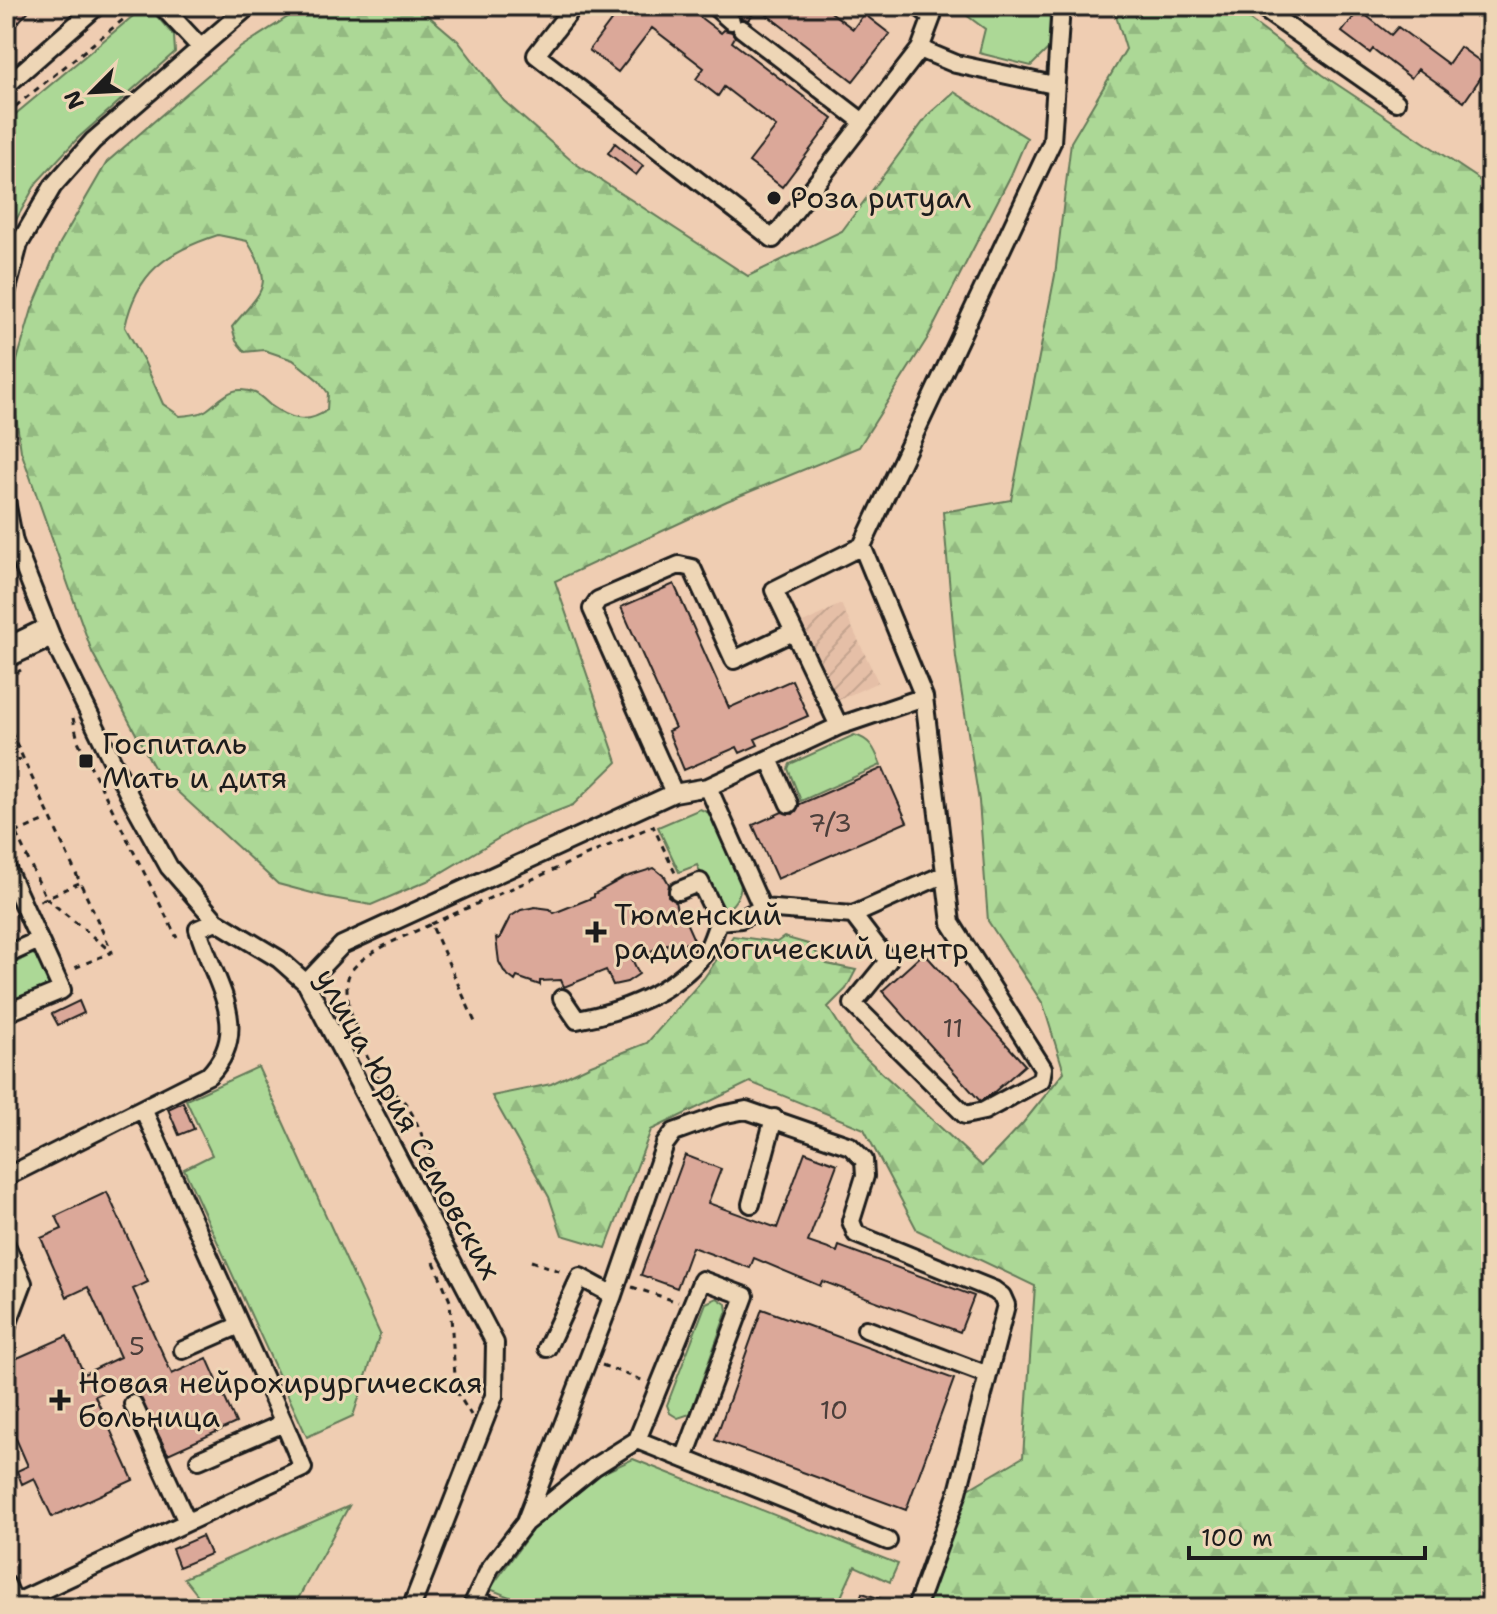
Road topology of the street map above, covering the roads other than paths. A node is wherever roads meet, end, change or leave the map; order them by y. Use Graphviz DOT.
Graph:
graph roads {
  1 [pos="97,6"];
  2 [pos="162,6"];
  3 [pos="249,6"];
  4 [pos="574,6"];
  5 [pos="714,6"];
  6 [pos="918,6"];
  7 [pos="1061,6"];
  8 [pos="1259,6"];
  9 [pos="201,48"];
  10 [pos="920,49"];
  11 [pos="1054,85"];
  12 [pos="6,86"];
  13 [pos="1396,102"];
  14 [pos="863,122"];
  15 [pos="6,293"];
  16 [pos="6,501"];
  17 [pos="10,543"];
  18 [pos="862,546"];
  19 [pos="793,632"];
  20 [pos="50,633"];
  21 [pos="6,647"];
  22 [pos="14,662"];
  23 [pos="924,697"];
  24 [pos="839,726"];
  25 [pos="769,759"];
  26 [pos="708,787"];
  27 [pos="674,793"];
  28 [pos="789,804"];
  29 [pos="6,867"];
  30 [pos="945,874"];
  31 [pos="680,890"];
  32 [pos="762,908"];
  33 [pos="853,915"];
  34 [pos="216,921"];
  35 [pos="719,921"];
  36 [pos="39,940"];
  37 [pos="6,955"];
  38 [pos="306,983"];
  39 [pos="562,998"];
  40 [pos="6,1013"];
  41 [pos="143,1109"];
  42 [pos="774,1118"];
  43 [pos="6,1177"];
  44 [pos="751,1204"];
  45 [pos="6,1245"];
  46 [pos="613,1295"];
  47 [pos="240,1325"];
  48 [pos="6,1328"];
  49 [pos="866,1329"];
  50 [pos="547,1348"];
  51 [pos="183,1350"];
  52 [pos="988,1375"];
  53 [pos="133,1404"];
  54 [pos="284,1423"];
  55 [pos="637,1440"];
  56 [pos="684,1459"];
  57 [pos="199,1460"];
  58 [pos="187,1522"];
  59 [pos="525,1523"];
  60 [pos="888,1541"];
  61 [pos="6,1584"];
  62 [pos="473,1604"];
  63 [pos="16,1605"];
  64 [pos="411,1608"];
  65 [pos="498,1608"];
  66 [pos="916,1608"];
  1 -- 12 [label="street"];
  2 -- 9 [label="street"];
  3 -- 9 [label="street"];
  4 -- 14 [label="street"];
  5 -- 14 [label="street"];
  6 -- 10 [label="street"];
  7 -- 11 [label="street"];
  8 -- 13 [label="street"];
  9 -- 15 [label="street"];
  10 -- 11 [label="street"];
  10 -- 14 [label="street"];
  11 -- 18 [label="street"];
  16 -- 17 [label="street, улица Юрия Семовских"];
  17 -- 20 [label="street, улица Юрия Семовских"];
  18 -- 19 [label="street"];
  18 -- 23 [label="street"];
  19 -- 24 [label="street"];
  19 -- 27 [label="street"];
  20 -- 21 [label="street"];
  20 -- 22 [label="street"];
  20 -- 34 [label="street, улица Юрия Семовских"];
  23 -- 24 [label="street"];
  23 -- 30 [label="street"];
  24 -- 25 [label="street"];
  25 -- 26 [label="street"];
  25 -- 28 [label="street"];
  26 -- 27 [label="street"];
  26 -- 32 [label="street"];
  27 -- 38 [label="street"];
  29 -- 36 [label="street"];
  30 -- 33 [label="street"];
  30 -- 33 [label="street"];
  31 -- 35 [label="street"];
  32 -- 33 [label="street"];
  32 -- 35 [label="street"];
  34 -- 38 [label="street, улица Юрия Семовских"];
  34 -- 41 [label="street"];
  35 -- 39 [label="street"];
  36 -- 37 [label="street"];
  36 -- 40 [label="street"];
  38 -- 64 [label="street, улица Юрия Семовских"];
  41 -- 43 [label="street"];
  41 -- 47 [label="street"];
  42 -- 44 [label="street"];
  42 -- 46 [label="street"];
  42 -- 52 [label="street"];
  45 -- 48 [label="street"];
  46 -- 50 [label="street"];
  46 -- 59 [label="street"];
  47 -- 51 [label="street"];
  47 -- 54 [label="street"];
  49 -- 52 [label="street"];
  52 -- 66 [label="street"];
  53 -- 58 [label="street"];
  54 -- 57 [label="street"];
  54 -- 58 [label="street"];
  55 -- 56 [label="street"];
  55 -- 56 [label="street"];
  55 -- 59 [label="street"];
  56 -- 60 [label="street"];
  58 -- 63 [label="street"];
  59 -- 62 [label="street"];
  61 -- 63 [label="street"];
  62 -- 65 [label="street"];
}
